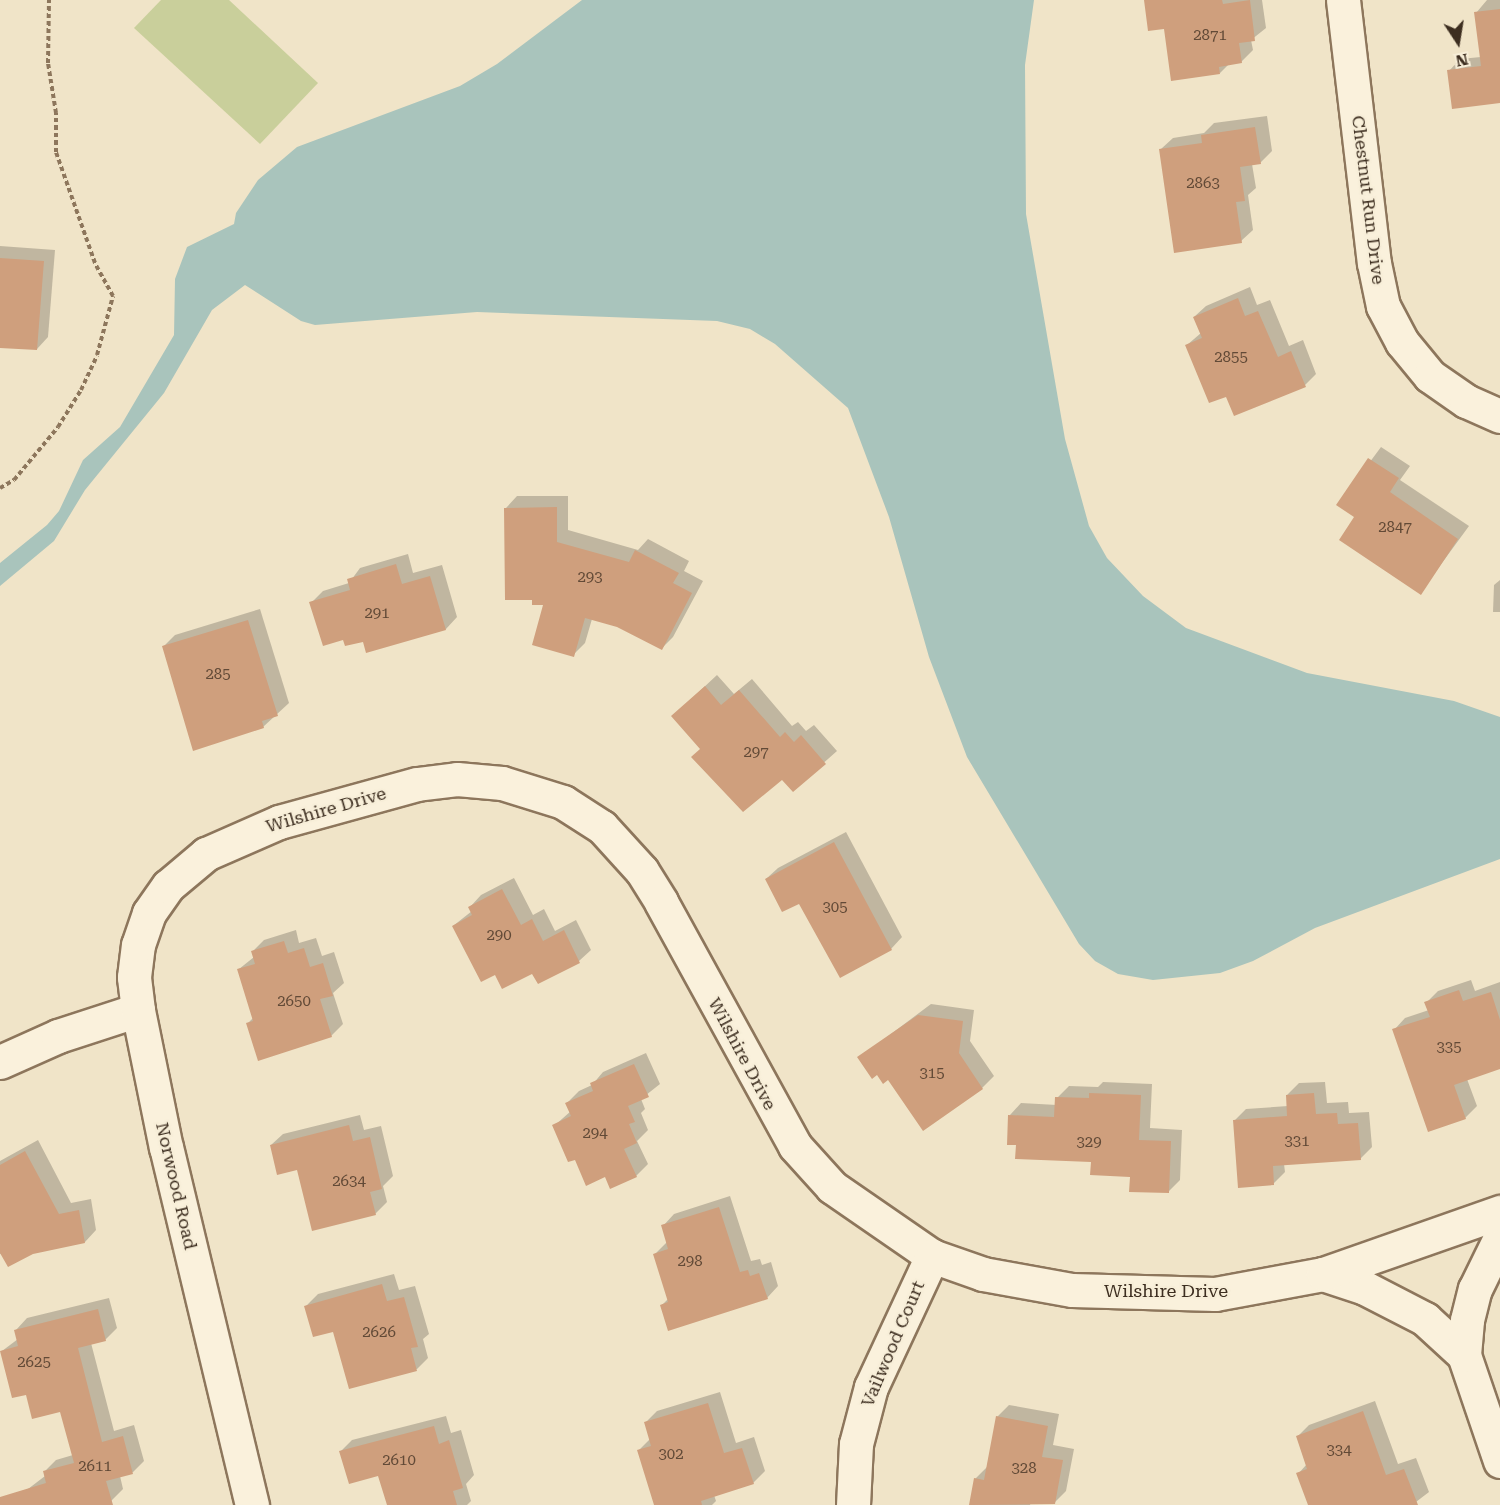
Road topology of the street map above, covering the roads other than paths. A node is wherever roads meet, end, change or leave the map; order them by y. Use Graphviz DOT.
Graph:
graph roads {
  1 [pos="1343,0"];
  2 [pos="1500,416"];
  3 [pos="138,1010"];
  4 [pos="0,1062"];
  5 [pos="1500,1212"];
  6 [pos="1500,1238"];
  7 [pos="932,1256"];
  8 [pos="1323,1274"];
  9 [pos="1464,1355"];
  10 [pos="1500,1461"];
  11 [pos="252,1505"];
  12 [pos="853,1505"];
  1 -- 2 [label="street, Chestnut Run Drive"];
  3 -- 4 [label="street"];
  3 -- 7 [label="street, Wilshire Drive"];
  3 -- 11 [label="street, Norwood Road"];
  5 -- 8 [label="street, Wilshire Drive"];
  6 -- 9 [label="street"];
  7 -- 8 [label="street, Wilshire Drive"];
  7 -- 12 [label="street, Vailwood Court"];
  8 -- 9 [label="street"];
  9 -- 10 [label="street"];
}
